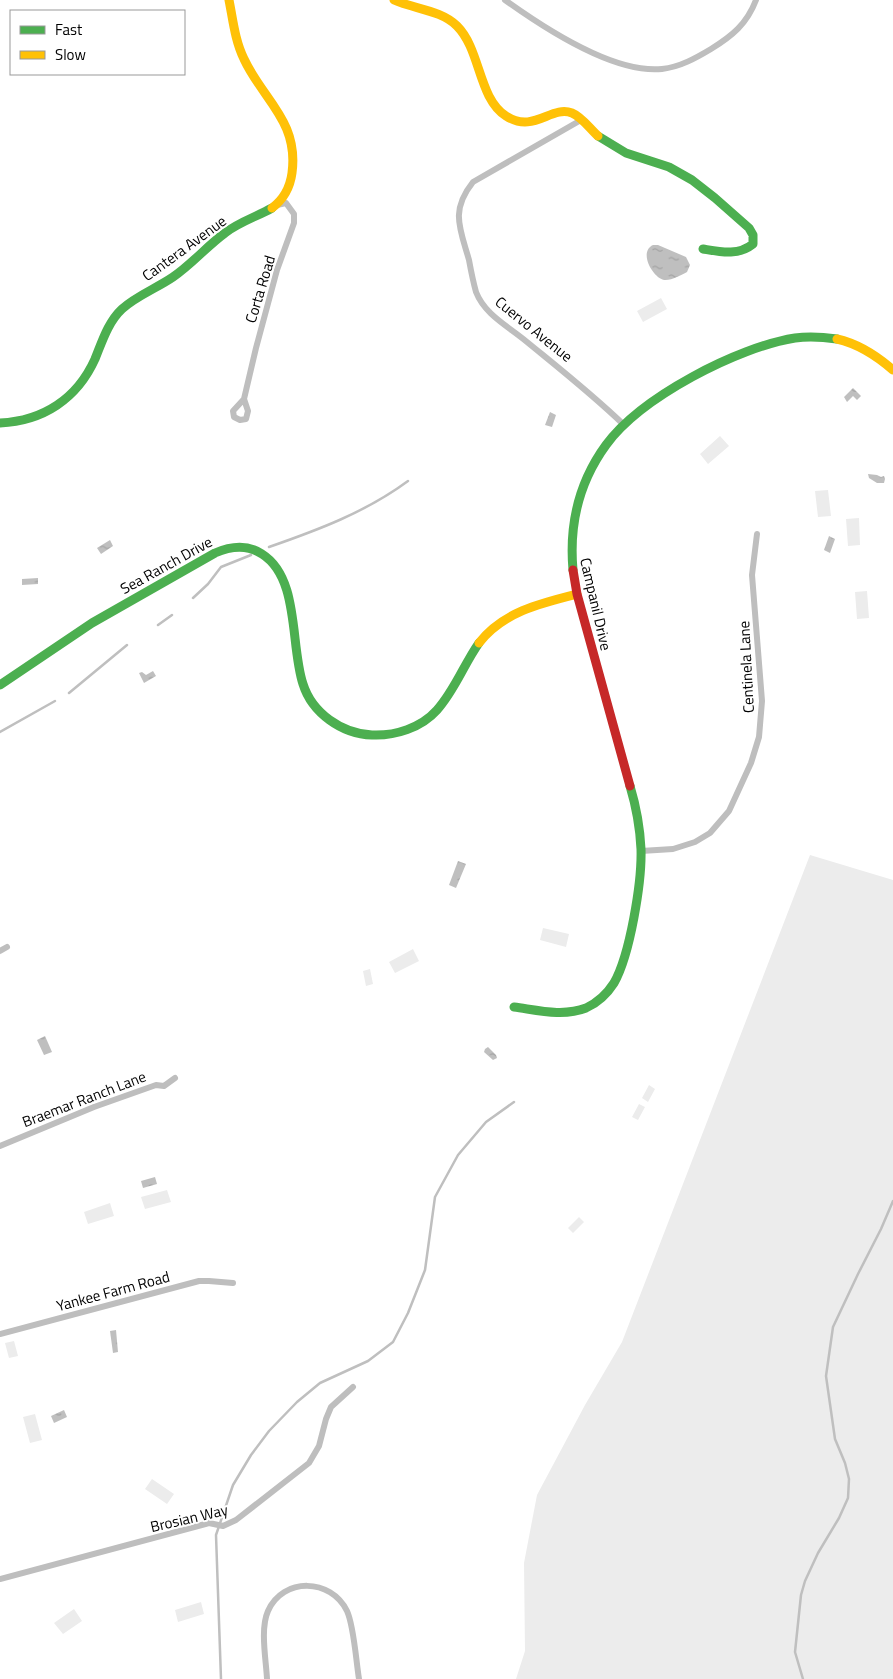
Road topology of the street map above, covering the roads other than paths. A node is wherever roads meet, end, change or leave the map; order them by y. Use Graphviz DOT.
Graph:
graph roads {
  1 [pos="229,0"];
  2 [pos="394,0"];
  3 [pos="505,0"];
  4 [pos="756,0"];
  5 [pos="581,120"];
  6 [pos="273,206"];
  7 [pos="703,249"];
  8 [pos="893,370"];
  9 [pos="244,399"];
  10 [pos="0,423"];
  11 [pos="624,425"];
  12 [pos="758,534"];
  13 [pos="577,594"];
  14 [pos="0,684"];
  15 [pos="641,851"];
  16 [pos="7,947"];
  17 [pos="0,950"];
  18 [pos="514,1007"];
  19 [pos="176,1078"];
  20 [pos="0,1146"];
  21 [pos="233,1283"];
  22 [pos="0,1334"];
  23 [pos="353,1387"];
  24 [pos="0,1579"];
  25 [pos="267,1679"];
  26 [pos="359,1679"];
  1 -- 6 [label="street, Cantera Avenue"];
  2 -- 5 [label="street"];
  3 -- 4 [label="street"];
  5 -- 7 [label="street"];
  5 -- 11 [label="street, Cuervo Avenue"];
  6 -- 9 [label="street, Corta Road"];
  6 -- 10 [label="street, Cantera Avenue"];
  8 -- 11 [label="street, Campanil Drive"];
  11 -- 13 [label="street, Campanil Drive"];
  12 -- 15 [label="street, Centinela Lane"];
  13 -- 14 [label="street, Sea Ranch Drive"];
  13 -- 15 [label="street, Campanil Drive"];
  15 -- 18 [label="street, Campanil Drive"];
  16 -- 17 [label="street"];
  19 -- 20 [label="street, Braemar Ranch Lane"];
  21 -- 22 [label="street, Yankee Farm Road"];
  23 -- 24 [label="street, Brosian Way"];
  25 -- 26 [label="street"];
}
